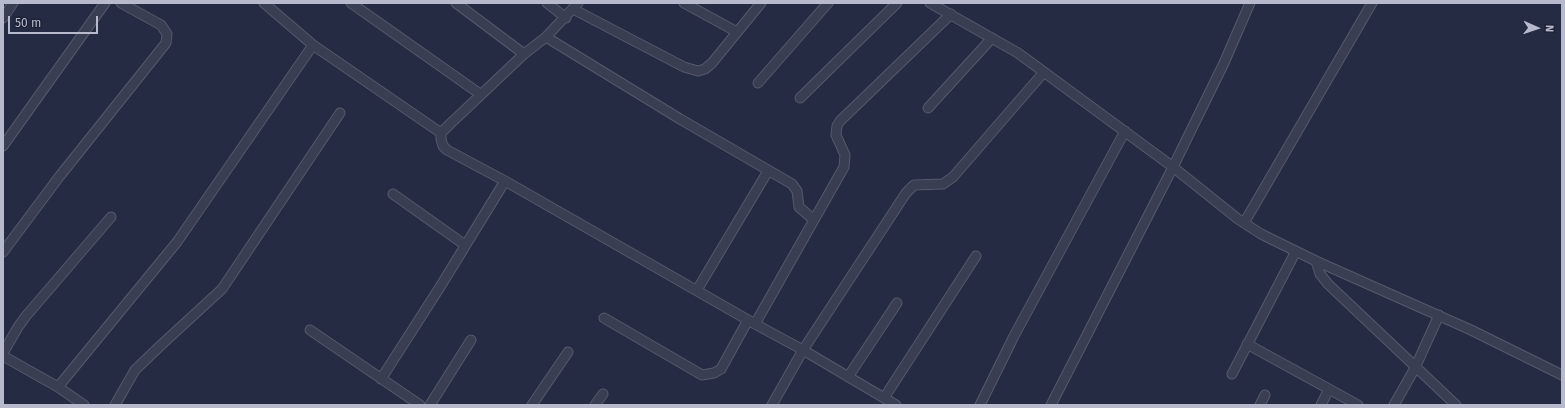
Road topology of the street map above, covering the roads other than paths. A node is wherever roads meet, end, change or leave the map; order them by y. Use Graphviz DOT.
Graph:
graph roads {
  1 [pos="12,3"];
  2 [pos="105,3"];
  3 [pos="121,3"];
  4 [pos="264,3"];
  5 [pos="350,3"];
  6 [pos="456,3"];
  7 [pos="547,3"];
  8 [pos="684,3"];
  9 [pos="761,3"];
  10 [pos="828,3"];
  11 [pos="897,3"];
  12 [pos="930,3"];
  13 [pos="1250,3"];
  14 [pos="1372,3"];
  15 [pos="576,6"];
  16 [pos="951,14"];
  17 [pos="3,18"];
  18 [pos="566,18"];
  19 [pos="737,32"];
  20 [pos="546,38"];
  21 [pos="992,38"];
  22 [pos="313,45"];
  23 [pos="524,54"];
  24 [pos="1044,72"];
  25 [pos="758,83"];
  26 [pos="480,94"];
  27 [pos="800,98"];
  28 [pos="928,108"];
  29 [pos="340,113"];
  30 [pos="3,128"];
  31 [pos="1125,131"];
  32 [pos="441,133"];
  33 [pos="11,134"];
  34 [pos="3,146"];
  35 [pos="1173,167"];
  36 [pos="768,171"];
  37 [pos="505,180"];
  38 [pos="393,194"];
  39 [pos="111,217"];
  40 [pos="814,220"];
  41 [pos="1244,223"];
  42 [pos="466,246"];
  43 [pos="1296,251"];
  44 [pos="3,252"];
  45 [pos="976,256"];
  46 [pos="1316,261"];
  47 [pos="696,290"];
  48 [pos="897,303"];
  49 [pos="1439,316"];
  50 [pos="604,318"];
  51 [pos="752,322"];
  52 [pos="310,330"];
  53 [pos="471,340"];
  54 [pos="1247,344"];
  55 [pos="803,350"];
  56 [pos="568,352"];
  57 [pos="3,353"];
  58 [pos="3,356"];
  59 [pos="1415,368"];
  60 [pos="1232,374"];
  61 [pos="1562,375"];
  62 [pos="848,377"];
  63 [pos="381,379"];
  64 [pos="58,386"];
  65 [pos="1329,389"];
  66 [pos="602,394"];
  67 [pos="1266,395"];
  68 [pos="884,398"];
  69 [pos="84,405"];
  70 [pos="115,405"];
  71 [pos="420,405"];
  72 [pos="430,405"];
  73 [pos="532,405"];
  74 [pos="595,405"];
  75 [pos="772,405"];
  76 [pos="896,405"];
  77 [pos="980,405"];
  78 [pos="1051,405"];
  79 [pos="1260,405"];
  80 [pos="1320,405"];
  81 [pos="1358,405"];
  82 [pos="1394,405"];
  83 [pos="1456,405"];
  1 -- 17 [label="street"];
  2 -- 33 [label="street"];
  3 -- 44 [label="street"];
  4 -- 22 [label="street"];
  5 -- 26 [label="street"];
  6 -- 23 [label="street"];
  7 -- 18 [label="street"];
  8 -- 19 [label="street"];
  9 -- 19 [label="street"];
  10 -- 25 [label="street"];
  11 -- 27 [label="street"];
  12 -- 16 [label="street"];
  13 -- 35 [label="street"];
  14 -- 41 [label="street"];
  15 -- 18 [label="street"];
  15 -- 19 [label="street"];
  16 -- 21 [label="street"];
  16 -- 40 [label="street"];
  18 -- 20 [label="street"];
  20 -- 23 [label="street"];
  20 -- 36 [label="street"];
  21 -- 24 [label="street"];
  21 -- 28 [label="street"];
  22 -- 32 [label="street"];
  22 -- 64 [label="street"];
  23 -- 26 [label="street"];
  24 -- 31 [label="street"];
  24 -- 55 [label="street"];
  26 -- 32 [label="street"];
  29 -- 70 [label="street"];
  30 -- 33 [label="street"];
  31 -- 35 [label="street"];
  31 -- 77 [label="street"];
  32 -- 37 [label="street"];
  33 -- 34 [label="street"];
  35 -- 41 [label="street"];
  35 -- 78 [label="street"];
  36 -- 40 [label="street"];
  36 -- 47 [label="street"];
  37 -- 42 [label="street"];
  37 -- 47 [label="street"];
  38 -- 42 [label="street"];
  39 -- 57 [label="street"];
  40 -- 51 [label="street"];
  41 -- 43 [label="street"];
  42 -- 63 [label="street"];
  43 -- 46 [label="street"];
  43 -- 54 [label="street"];
  45 -- 68 [label="street"];
  46 -- 49 [label="street"];
  46 -- 59 [label="street"];
  47 -- 51 [label="street"];
  48 -- 62 [label="street"];
  49 -- 59 [label="street"];
  49 -- 61 [label="street"];
  50 -- 51 [label="street"];
  51 -- 55 [label="street"];
  52 -- 63 [label="street"];
  53 -- 72 [label="street"];
  54 -- 60 [label="street"];
  54 -- 65 [label="street"];
  55 -- 62 [label="street"];
  55 -- 75 [label="street"];
  56 -- 73 [label="street"];
  58 -- 64 [label="street"];
  59 -- 82 [label="street"];
  59 -- 83 [label="street"];
  62 -- 68 [label="street"];
  63 -- 71 [label="street"];
  64 -- 69 [label="street"];
  65 -- 80 [label="street"];
  65 -- 81 [label="street"];
  66 -- 74 [label="street"];
  67 -- 79 [label="street"];
  68 -- 76 [label="street"];
}
